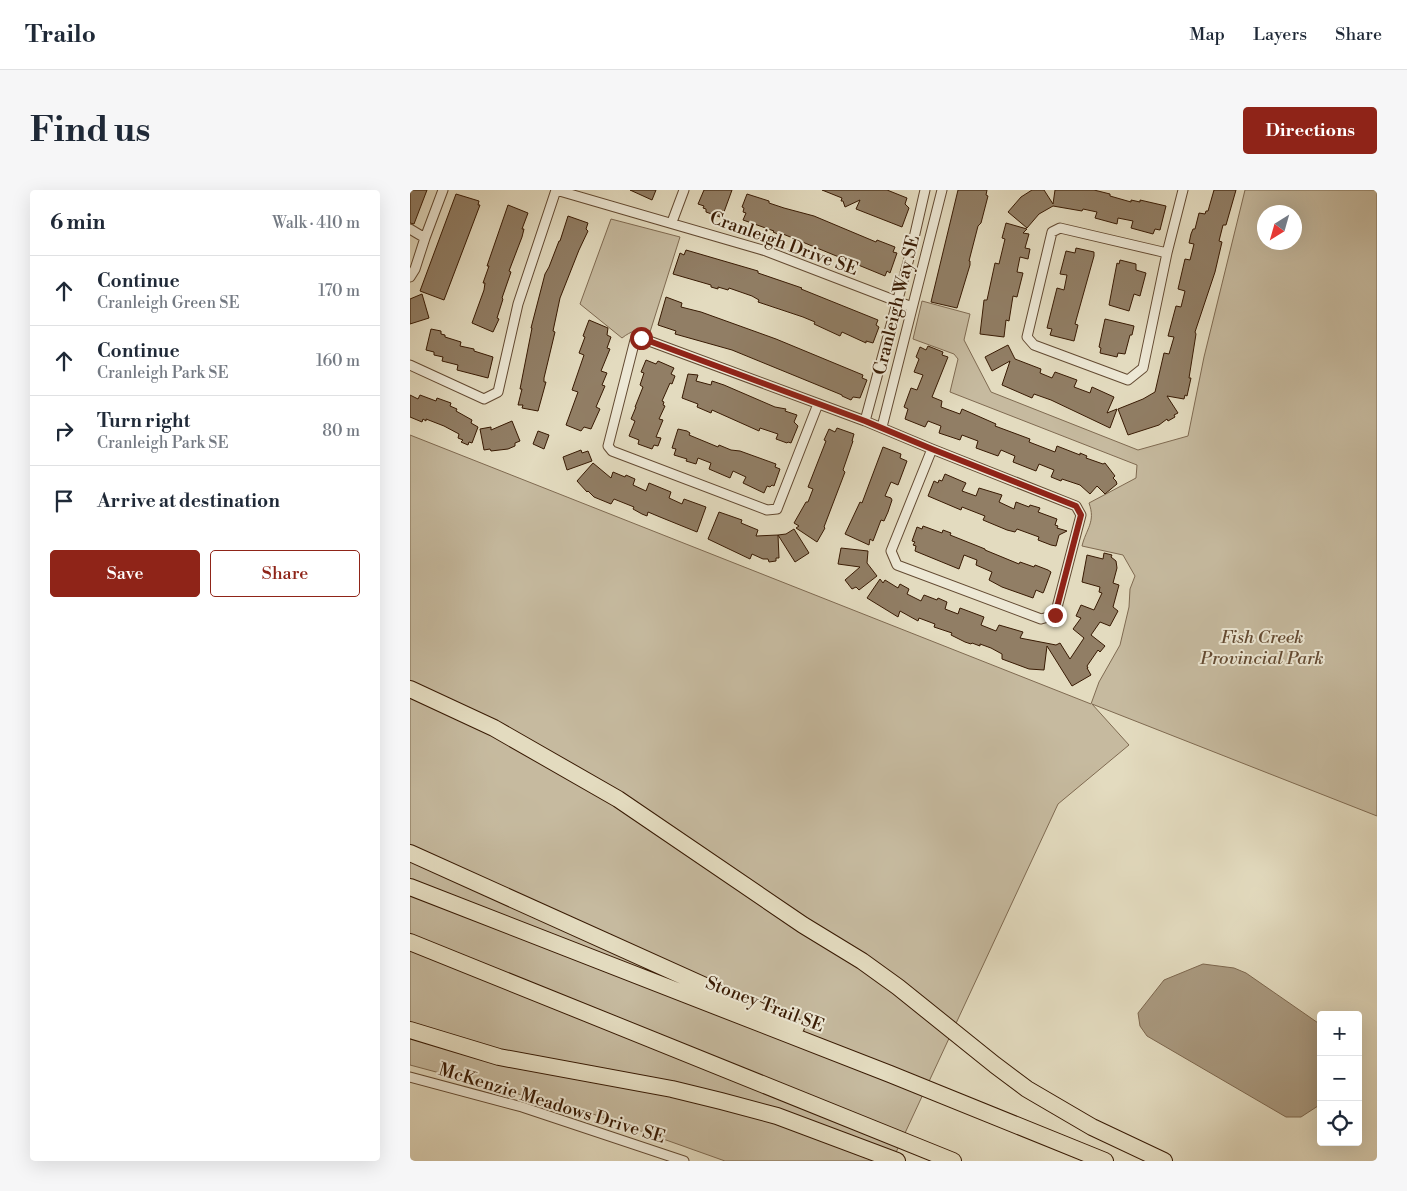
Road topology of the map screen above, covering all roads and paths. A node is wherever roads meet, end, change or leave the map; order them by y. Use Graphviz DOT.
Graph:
graph roads {
  1 [pos="443,190"];
  2 [pos="556,190"];
  3 [pos="684,190"];
  4 [pos="925,190"];
  5 [pos="1183,190"];
  6 [pos="940,191"];
  7 [pos="672,222"];
  8 [pos="410,228"];
  9 [pos="425,238"];
  10 [pos="1167,254"];
  11 [pos="410,277"];
  12 [pos="897,302"];
  13 [pos="912,307"];
  14 [pos="410,365"];
  15 [pos="818,404"];
  16 [pos="865,421"];
  17 [pos="882,427"];
  18 [pos="932,449"];
  19 [pos="410,689"];
  20 [pos="410,853"];
  21 [pos="410,887"];
  22 [pos="410,942"];
  23 [pos="410,1030"];
  24 [pos="890,1074"];
  25 [pos="410,1076"];
  26 [pos="684,1161"];
  27 [pos="897,1161"];
  28 [pos="953,1161"];
  29 [pos="1105,1161"];
  30 [pos="1164,1161"];
  1 -- 9 [label="street"];
  2 -- 7 [label="street, Cranleigh Drive SE"];
  2 -- 14 [label="street"];
  3 -- 7 [label="street"];
  4 -- 12 [label="street, Cranleigh Way SE"];
  5 -- 10 [label="street"];
  6 -- 13 [label="street, Cranleigh Way SE"];
  7 -- 12 [label="street, Cranleigh Drive SE"];
  8 -- 9 [label="street"];
  9 -- 11 [label="street"];
  10 -- 10 [label="street"];
  12 -- 13 [label="street, Cranleigh Drive SE"];
  12 -- 16 [label="street, Cranleigh Way SE"];
  13 -- 17 [label="street, Cranleigh Way SE"];
  15 -- 15 [label="street"];
  15 -- 16 [label="street"];
  16 -- 17 [label="street"];
  17 -- 18 [label="street"];
  18 -- 18 [label="street"];
  19 -- 30 [label="highway"];
  20 -- 24 [label="highway"];
  21 -- 24 [label="highway, Stoney Trail SE"];
  22 -- 28 [label="highway"];
  23 -- 27 [label="highway"];
  24 -- 29 [label="highway, Stoney Trail SE"];
  25 -- 26 [label="street, McKenzie Meadows Drive SE"];
}
